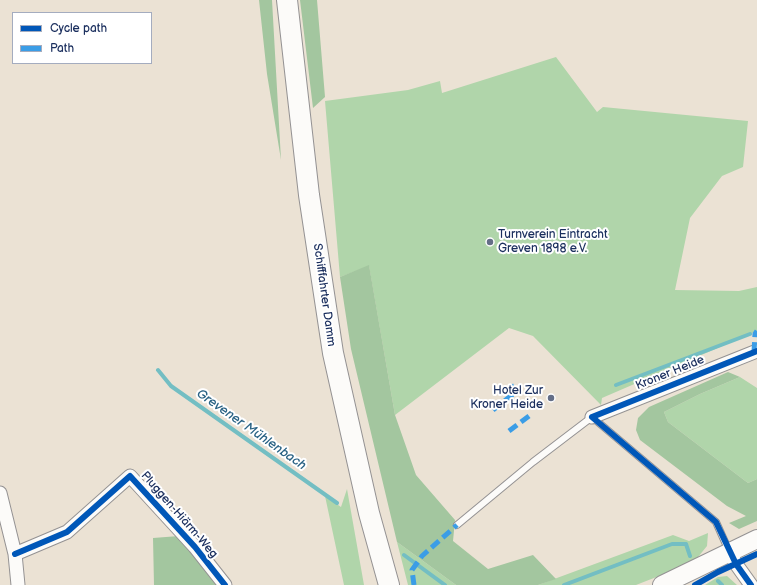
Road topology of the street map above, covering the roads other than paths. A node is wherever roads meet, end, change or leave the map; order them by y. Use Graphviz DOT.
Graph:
graph roads {
  1 [pos="287,0"];
  2 [pos="757,351"];
  3 [pos="592,417"];
  4 [pos="0,494"];
  5 [pos="457,525"];
  6 [pos="757,539"];
  7 [pos="730,552"];
  8 [pos="14,554"];
  9 [pos="18,585"];
  10 [pos="225,585"];
  11 [pos="389,585"];
  12 [pos="662,585"];
  13 [pos="751,585"];
  1 -- 11 [label="main road, Schifffahrter Damm"];
  2 -- 3 [label="street, Kroner Heide"];
  3 -- 5 [label="lane"];
  3 -- 7 [label="lane"];
  4 -- 8 [label="street"];
  6 -- 7 [label="main road"];
  7 -- 12 [label="main road"];
  7 -- 13 [label="street"];
  8 -- 9 [label="street"];
  8 -- 10 [label="street, Pluggen-Hiärm-Weg"];
}
